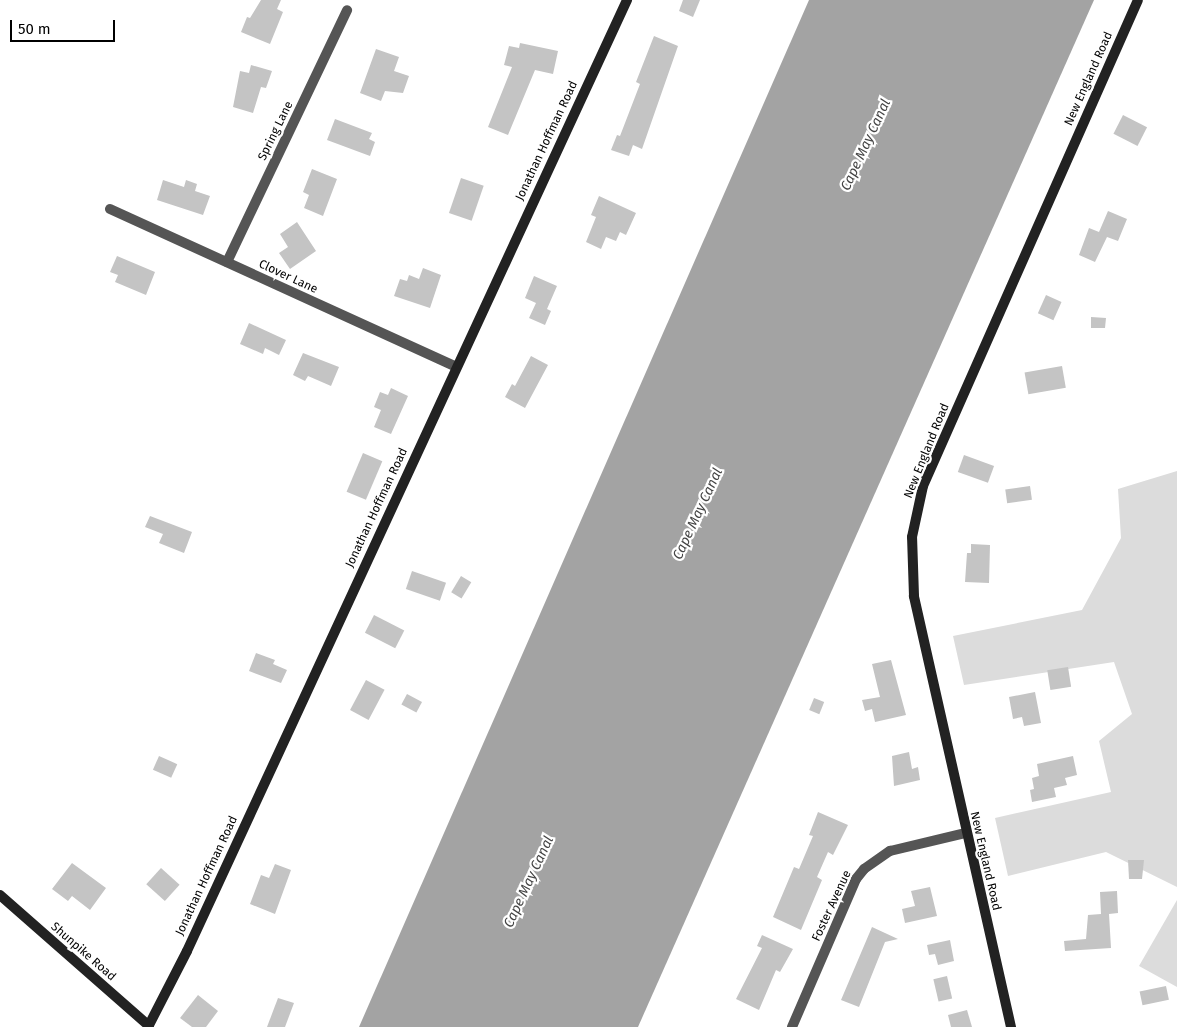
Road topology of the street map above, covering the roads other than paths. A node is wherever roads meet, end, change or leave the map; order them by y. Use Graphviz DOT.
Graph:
graph roads {
  1 [pos="626,0"];
  2 [pos="1138,0"];
  3 [pos="347,10"];
  4 [pos="110,209"];
  5 [pos="227,262"];
  6 [pos="456,367"];
  7 [pos="965,833"];
  8 [pos="0,895"];
  9 [pos="149,1027"];
  10 [pos="792,1027"];
  11 [pos="1011,1027"];
  1 -- 6 [label="street, Jonathan Hoffman Road"];
  2 -- 7 [label="street, New England Road"];
  3 -- 5 [label="street, Spring Lane"];
  4 -- 5 [label="street, Clover Lane"];
  5 -- 6 [label="street, Clover Lane"];
  6 -- 9 [label="street, Jonathan Hoffman Road"];
  7 -- 10 [label="street, Foster Avenue"];
  7 -- 11 [label="street, New England Road"];
  8 -- 9 [label="street, Shunpike Road"];
}
